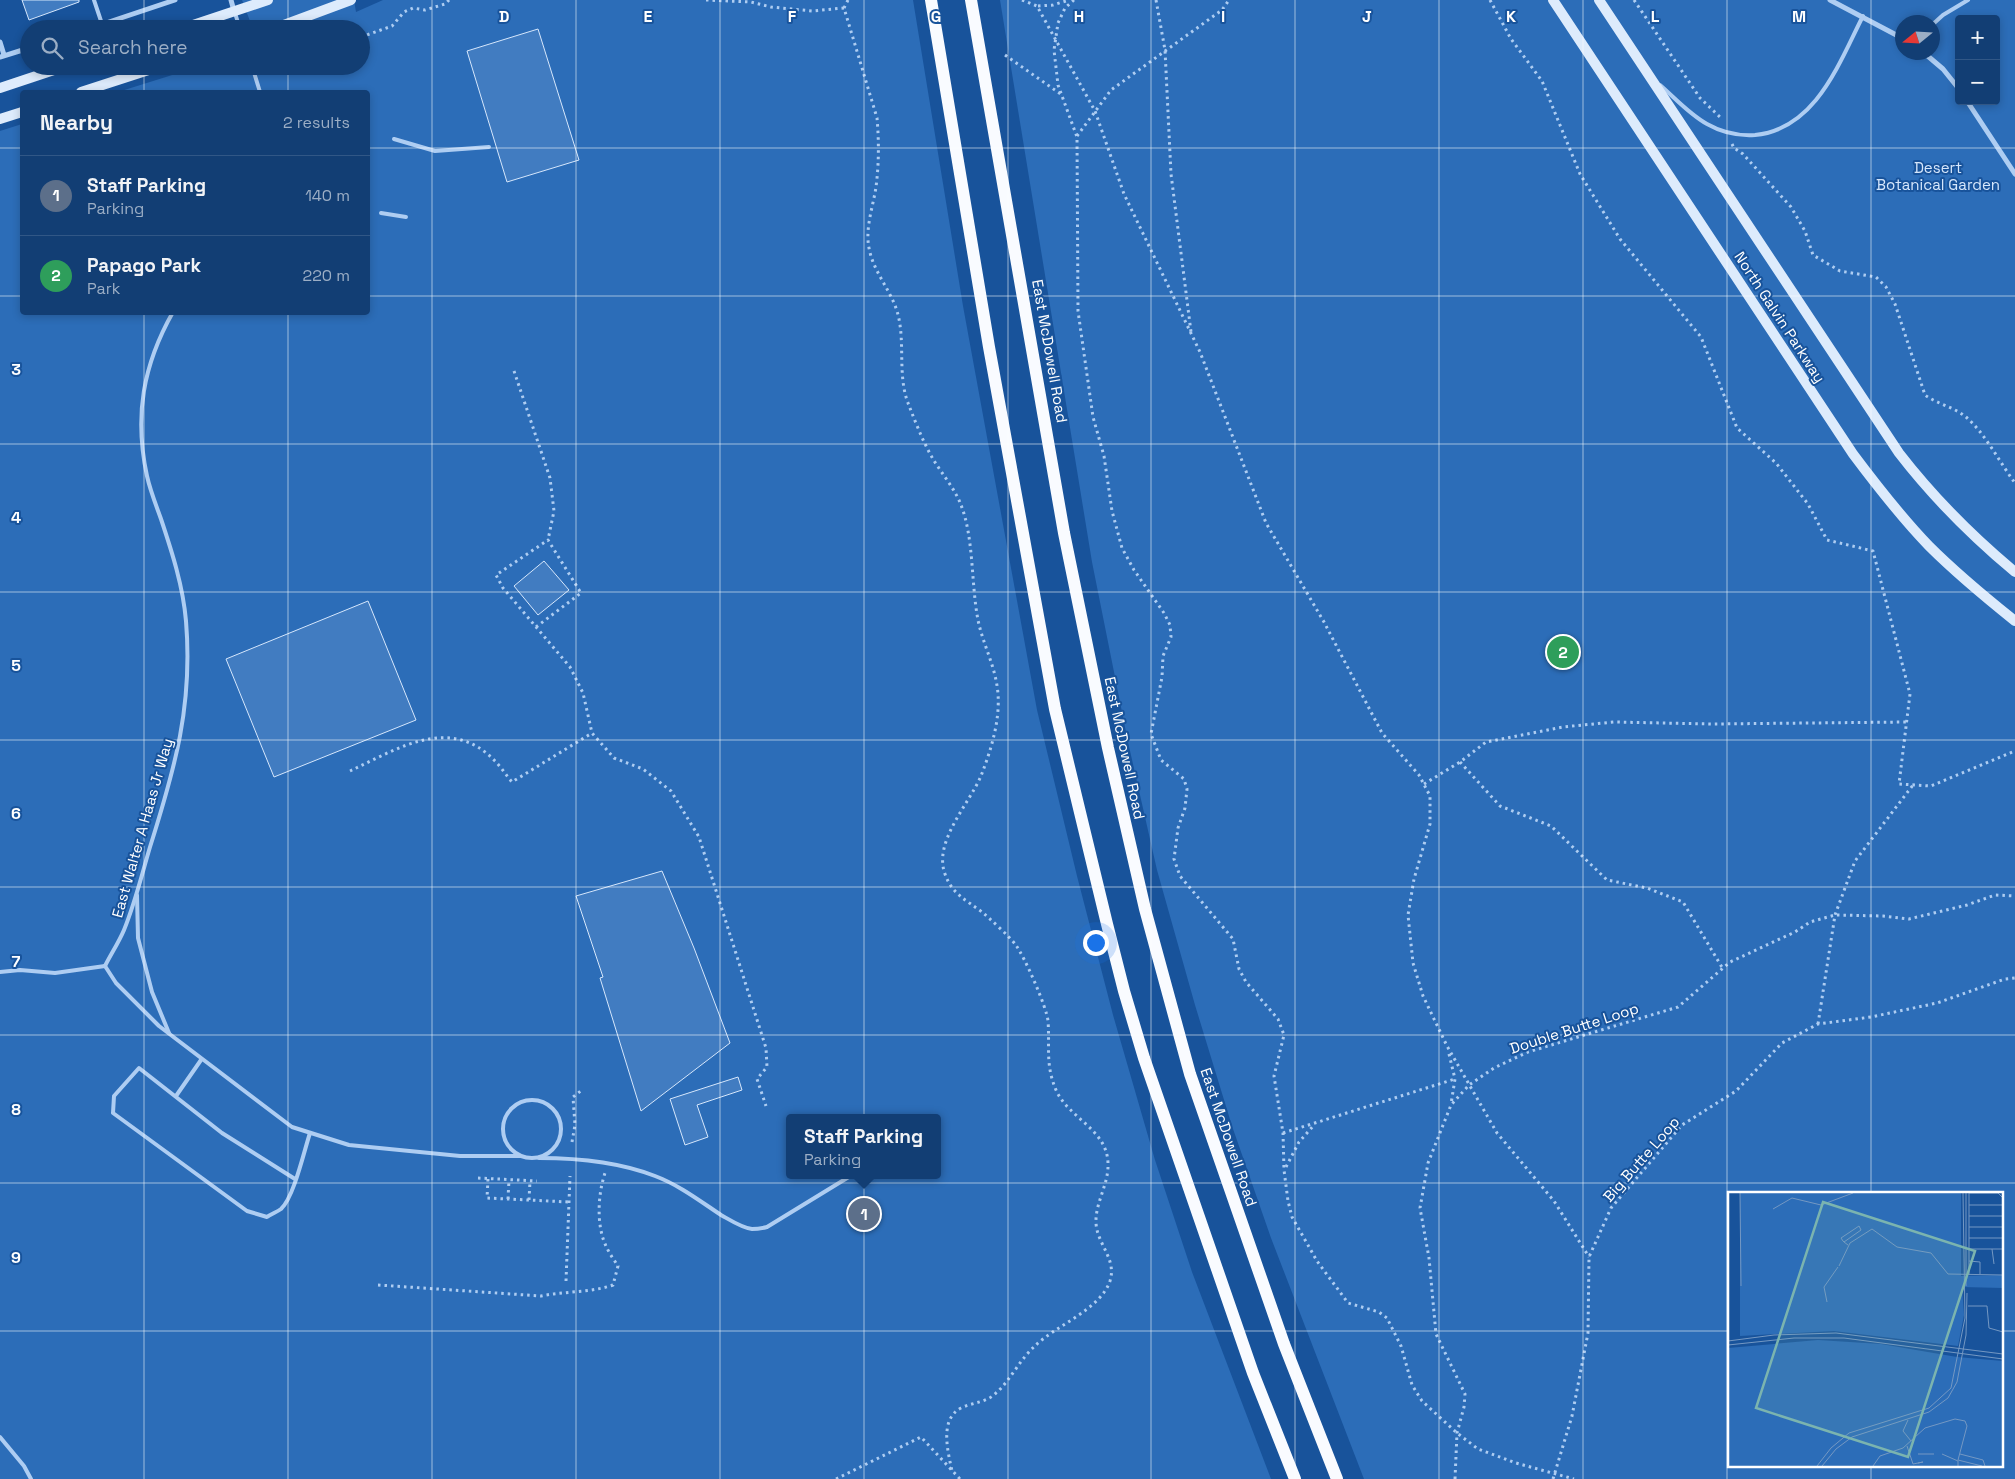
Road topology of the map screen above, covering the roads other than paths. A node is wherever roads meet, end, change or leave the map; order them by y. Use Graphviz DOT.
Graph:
graph roads {
  1 [pos="94,0"];
  2 [pos="175,0"];
  3 [pos="231,0"];
  4 [pos="268,0"];
  5 [pos="351,0"];
  6 [pos="931,0"];
  7 [pos="971,0"];
  8 [pos="1553,0"];
  9 [pos="1599,0"];
  10 [pos="1830,0"];
  11 [pos="1968,0"];
  12 [pos="234,11"];
  13 [pos="1863,16"];
  14 [pos="1940,18"];
  15 [pos="101,20"];
  16 [pos="114,20"];
  17 [pos="208,20"];
  18 [pos="237,20"];
  19 [pos="298,20"];
  20 [pos="1895,34"];
  21 [pos="0,42"];
  22 [pos="20,51"];
  23 [pos="2,56"];
  24 [pos="1932,60"];
  25 [pos="1646,72"];
  26 [pos="39,75"];
  27 [pos="133,75"];
  28 [pos="255,75"];
  29 [pos="1955,85"];
  30 [pos="0,88"];
  31 [pos="87,90"];
  32 [pos="259,90"];
  33 [pos="1969,105"];
  34 [pos="20,113"];
  35 [pos="0,119"];
  36 [pos="394,139"];
  37 [pos="489,146"];
  38 [pos="2015,174"];
  39 [pos="380,214"];
  40 [pos="406,217"];
  41 [pos="171,315"];
  42 [pos="2015,572"];
  43 [pos="2015,621"];
  44 [pos="136,891"];
  45 [pos="105,966"];
  46 [pos="0,972"];
  47 [pos="170,1035"];
  48 [pos="202,1060"];
  49 [pos="176,1096"];
  50 [pos="310,1133"];
  51 [pos="520,1156"];
  52 [pos="539,1158"];
  53 [pos="295,1179"];
  54 [pos="845,1179"];
  55 [pos="0,1437"];
  56 [pos="31,1479"];
  57 [pos="1295,1479"];
  58 [pos="1337,1479"];
  1 -- 15 [label="lane"];
  2 -- 16 [label="street"];
  3 -- 12 [label="street"];
  4 -- 12 [label="main road"];
  5 -- 19 [label="main road"];
  6 -- 57 [label="main road"];
  7 -- 58 [label="main road, East McDowell Road"];
  8 -- 43 [label="main road, North Galvin Parkway"];
  9 -- 25 [label="main road, North Galvin Parkway"];
  10 -- 13 [label="street"];
  11 -- 14 [label="lane"];
  12 -- 17 [label="main road"];
  12 -- 18 [label="lane"];
  13 -- 20 [label="street"];
  13 -- 25 [label="lane"];
  21 -- 23 [label="street"];
  22 -- 23 [label="street"];
  24 -- 29 [label="street"];
  25 -- 42 [label="main road, North Galvin Parkway"];
  26 -- 30 [label="main road"];
  27 -- 31 [label="main road"];
  28 -- 32 [label="lane"];
  33 -- 38 [label="street"];
  34 -- 35 [label="main road"];
  36 -- 37 [label="lane"];
  39 -- 40 [label="lane"];
  41 -- 44 [label="lane, East Walter A Haas Jr Way"];
  44 -- 45 [label="lane, East Walter A Haas Jr Way"];
  44 -- 47 [label="lane"];
  45 -- 46 [label="lane"];
  45 -- 47 [label="lane"];
  47 -- 48 [label="lane"];
  48 -- 49 [label="lane"];
  48 -- 50 [label="lane"];
  49 -- 53 [label="lane"];
  49 -- 53 [label="lane"];
  50 -- 51 [label="lane"];
  50 -- 53 [label="lane"];
  51 -- 52 [label="lane"];
  51 -- 52 [label="lane"];
  52 -- 54 [label="lane"];
  55 -- 56 [label="lane"];
}
